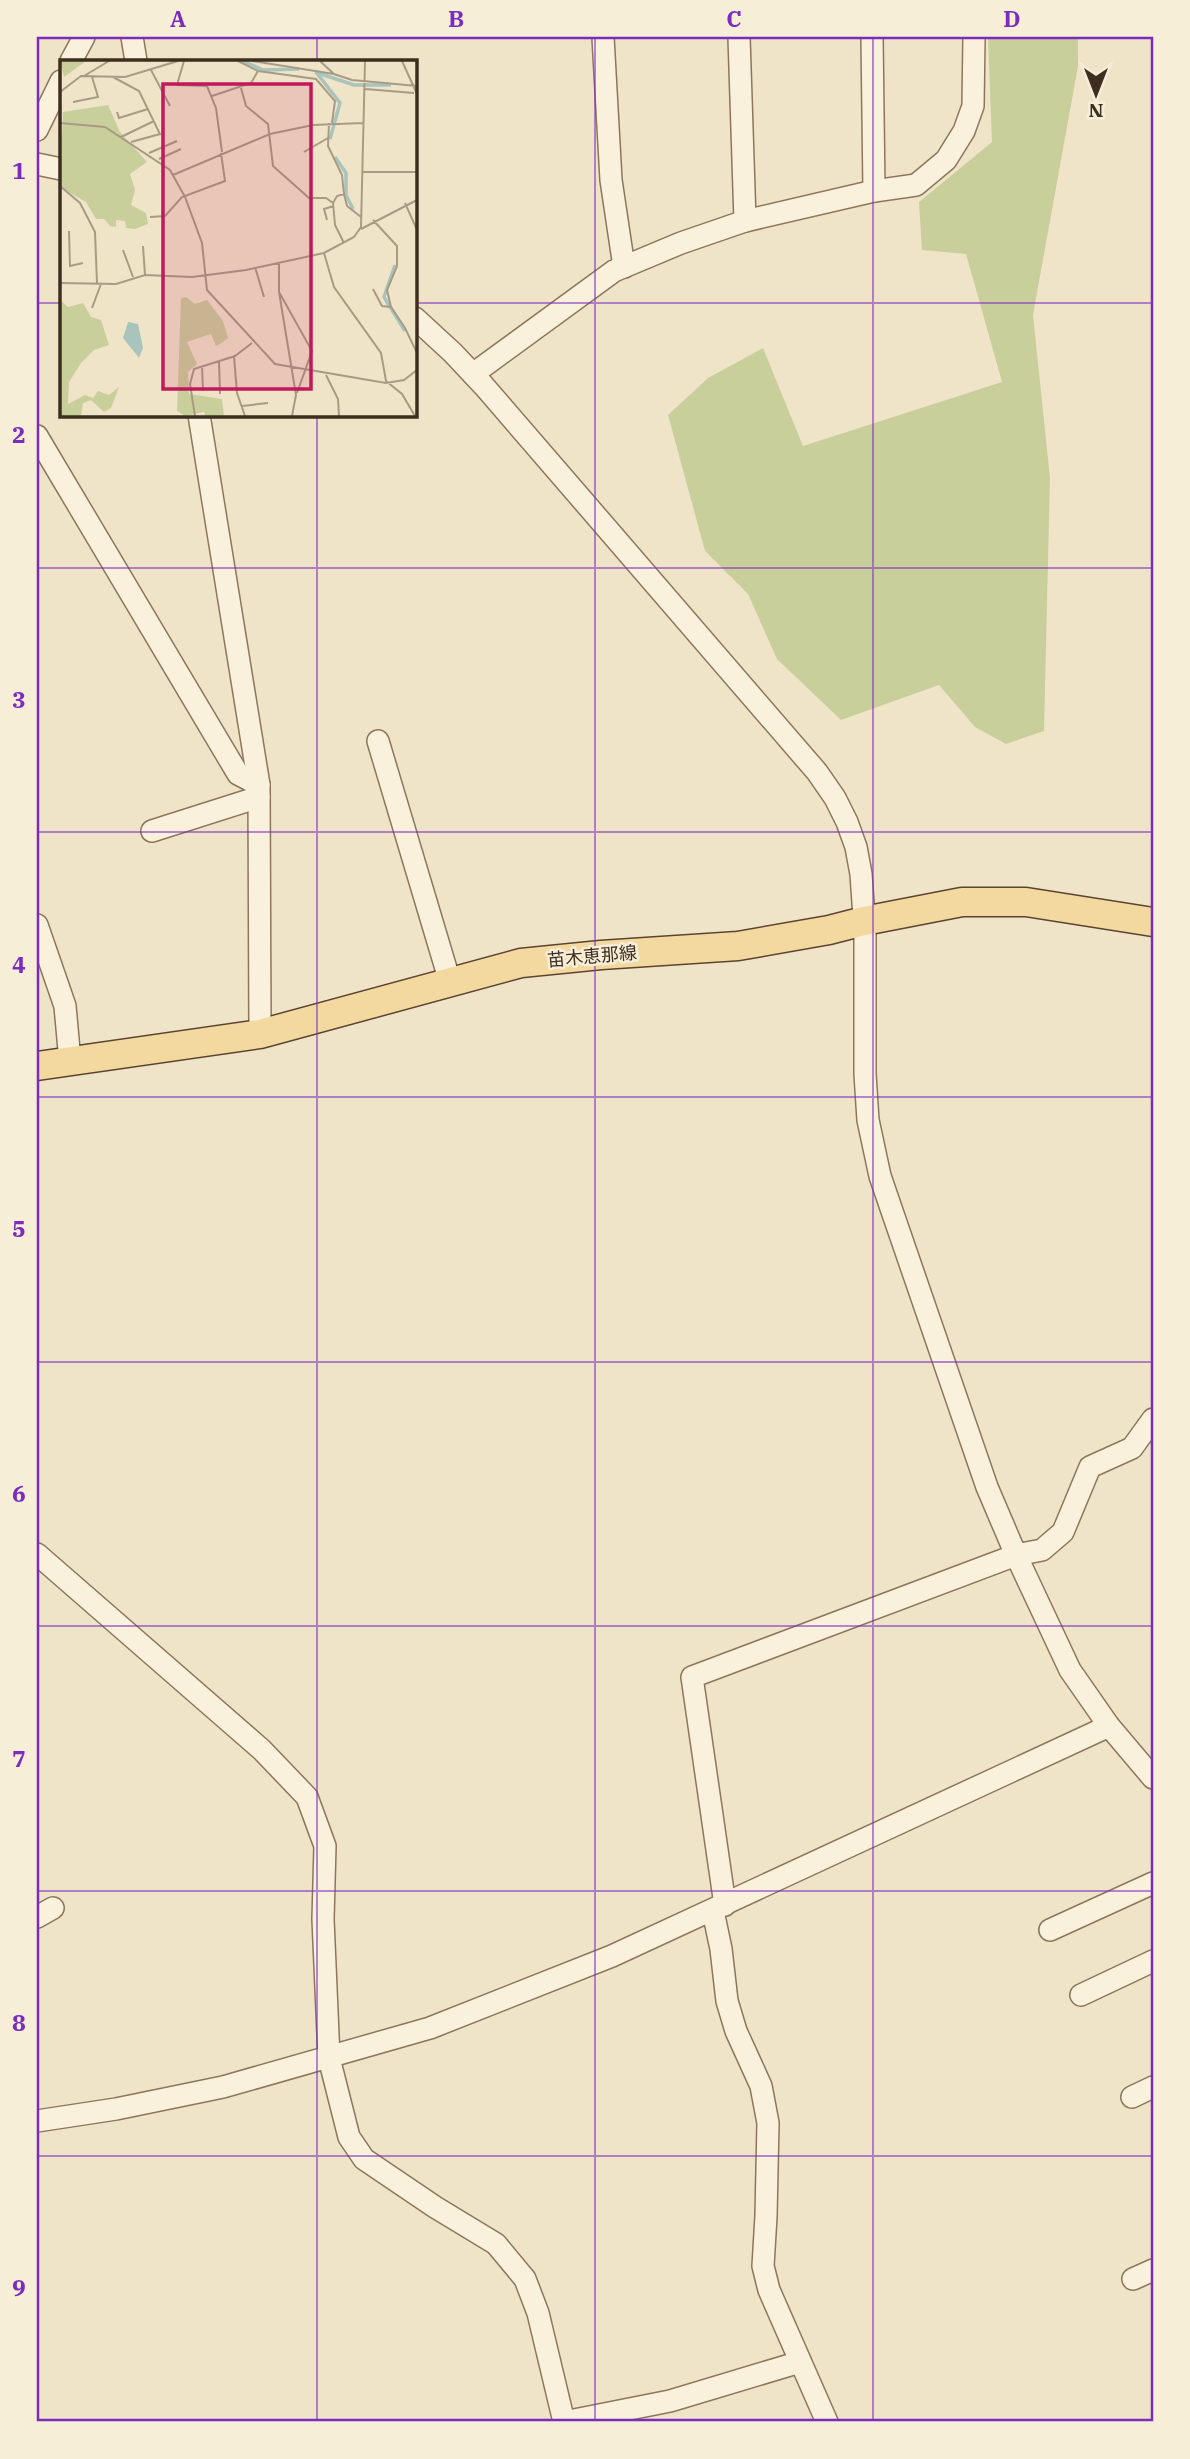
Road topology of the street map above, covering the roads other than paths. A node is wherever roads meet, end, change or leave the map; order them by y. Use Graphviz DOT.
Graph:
graph roads {
  1 [pos="84,37"];
  2 [pos="132,37"];
  3 [pos="603,37"];
  4 [pos="739,37"];
  5 [pos="872,37"];
  6 [pos="974,37"];
  7 [pos="72,60"];
  8 [pos="136,60"];
  9 [pos="60,83"];
  10 [pos="37,130"];
  11 [pos="37,164"];
  12 [pos="60,169"];
  13 [pos="874,191"];
  14 [pos="744,221"];
  15 [pos="624,267"];
  16 [pos="416,319"];
  17 [pos="474,374"];
  18 [pos="199,416"];
  19 [pos="37,436"];
  20 [pos="378,741"];
  21 [pos="258,791"];
  22 [pos="152,831"];
  23 [pos="864,921"];
  24 [pos="1153,922"];
  25 [pos="37,925"];
  26 [pos="450,982"];
  27 [pos="260,1034"];
  28 [pos="70,1061"];
  29 [pos="37,1066"];
  30 [pos="1153,1419"];
  31 [pos="37,1555"];
  32 [pos="1016,1555"];
  33 [pos="1109,1726"];
  34 [pos="1153,1778"];
  35 [pos="1153,1883"];
  36 [pos="719,1908"];
  37 [pos="1050,1930"];
  38 [pos="1153,1961"];
  39 [pos="1081,1995"];
  40 [pos="330,2058"];
  41 [pos="1153,2087"];
  42 [pos="1132,2097"];
  43 [pos="37,2121"];
  44 [pos="800,2362"];
  45 [pos="564,2422"];
  46 [pos="827,2422"];
  1 -- 7 [label="street"];
  2 -- 8 [label="street"];
  3 -- 15 [label="street"];
  4 -- 14 [label="street"];
  5 -- 13 [label="street"];
  6 -- 13 [label="street"];
  9 -- 10 [label="street"];
  11 -- 12 [label="street"];
  13 -- 14 [label="street"];
  14 -- 15 [label="street"];
  15 -- 17 [label="street"];
  16 -- 17 [label="street"];
  17 -- 23 [label="street"];
  18 -- 21 [label="street"];
  19 -- 21 [label="street"];
  20 -- 26 [label="street"];
  21 -- 22 [label="street"];
  21 -- 27 [label="street"];
  23 -- 24 [label="main road, 苗木恵那線"];
  23 -- 26 [label="main road, 苗木恵那線"];
  23 -- 32 [label="street"];
  25 -- 28 [label="street"];
  26 -- 27 [label="main road, 苗木恵那線"];
  27 -- 28 [label="main road, 苗木恵那線"];
  28 -- 29 [label="main road, 苗木恵那線"];
  30 -- 32 [label="street"];
  31 -- 40 [label="street"];
  32 -- 33 [label="street"];
  32 -- 36 [label="street"];
  33 -- 34 [label="street"];
  33 -- 36 [label="street"];
  35 -- 37 [label="street"];
  36 -- 40 [label="street"];
  36 -- 44 [label="street"];
  38 -- 39 [label="street"];
  40 -- 43 [label="street"];
  40 -- 45 [label="street"];
  41 -- 42 [label="street"];
  44 -- 45 [label="street"];
  44 -- 46 [label="street"];
}
